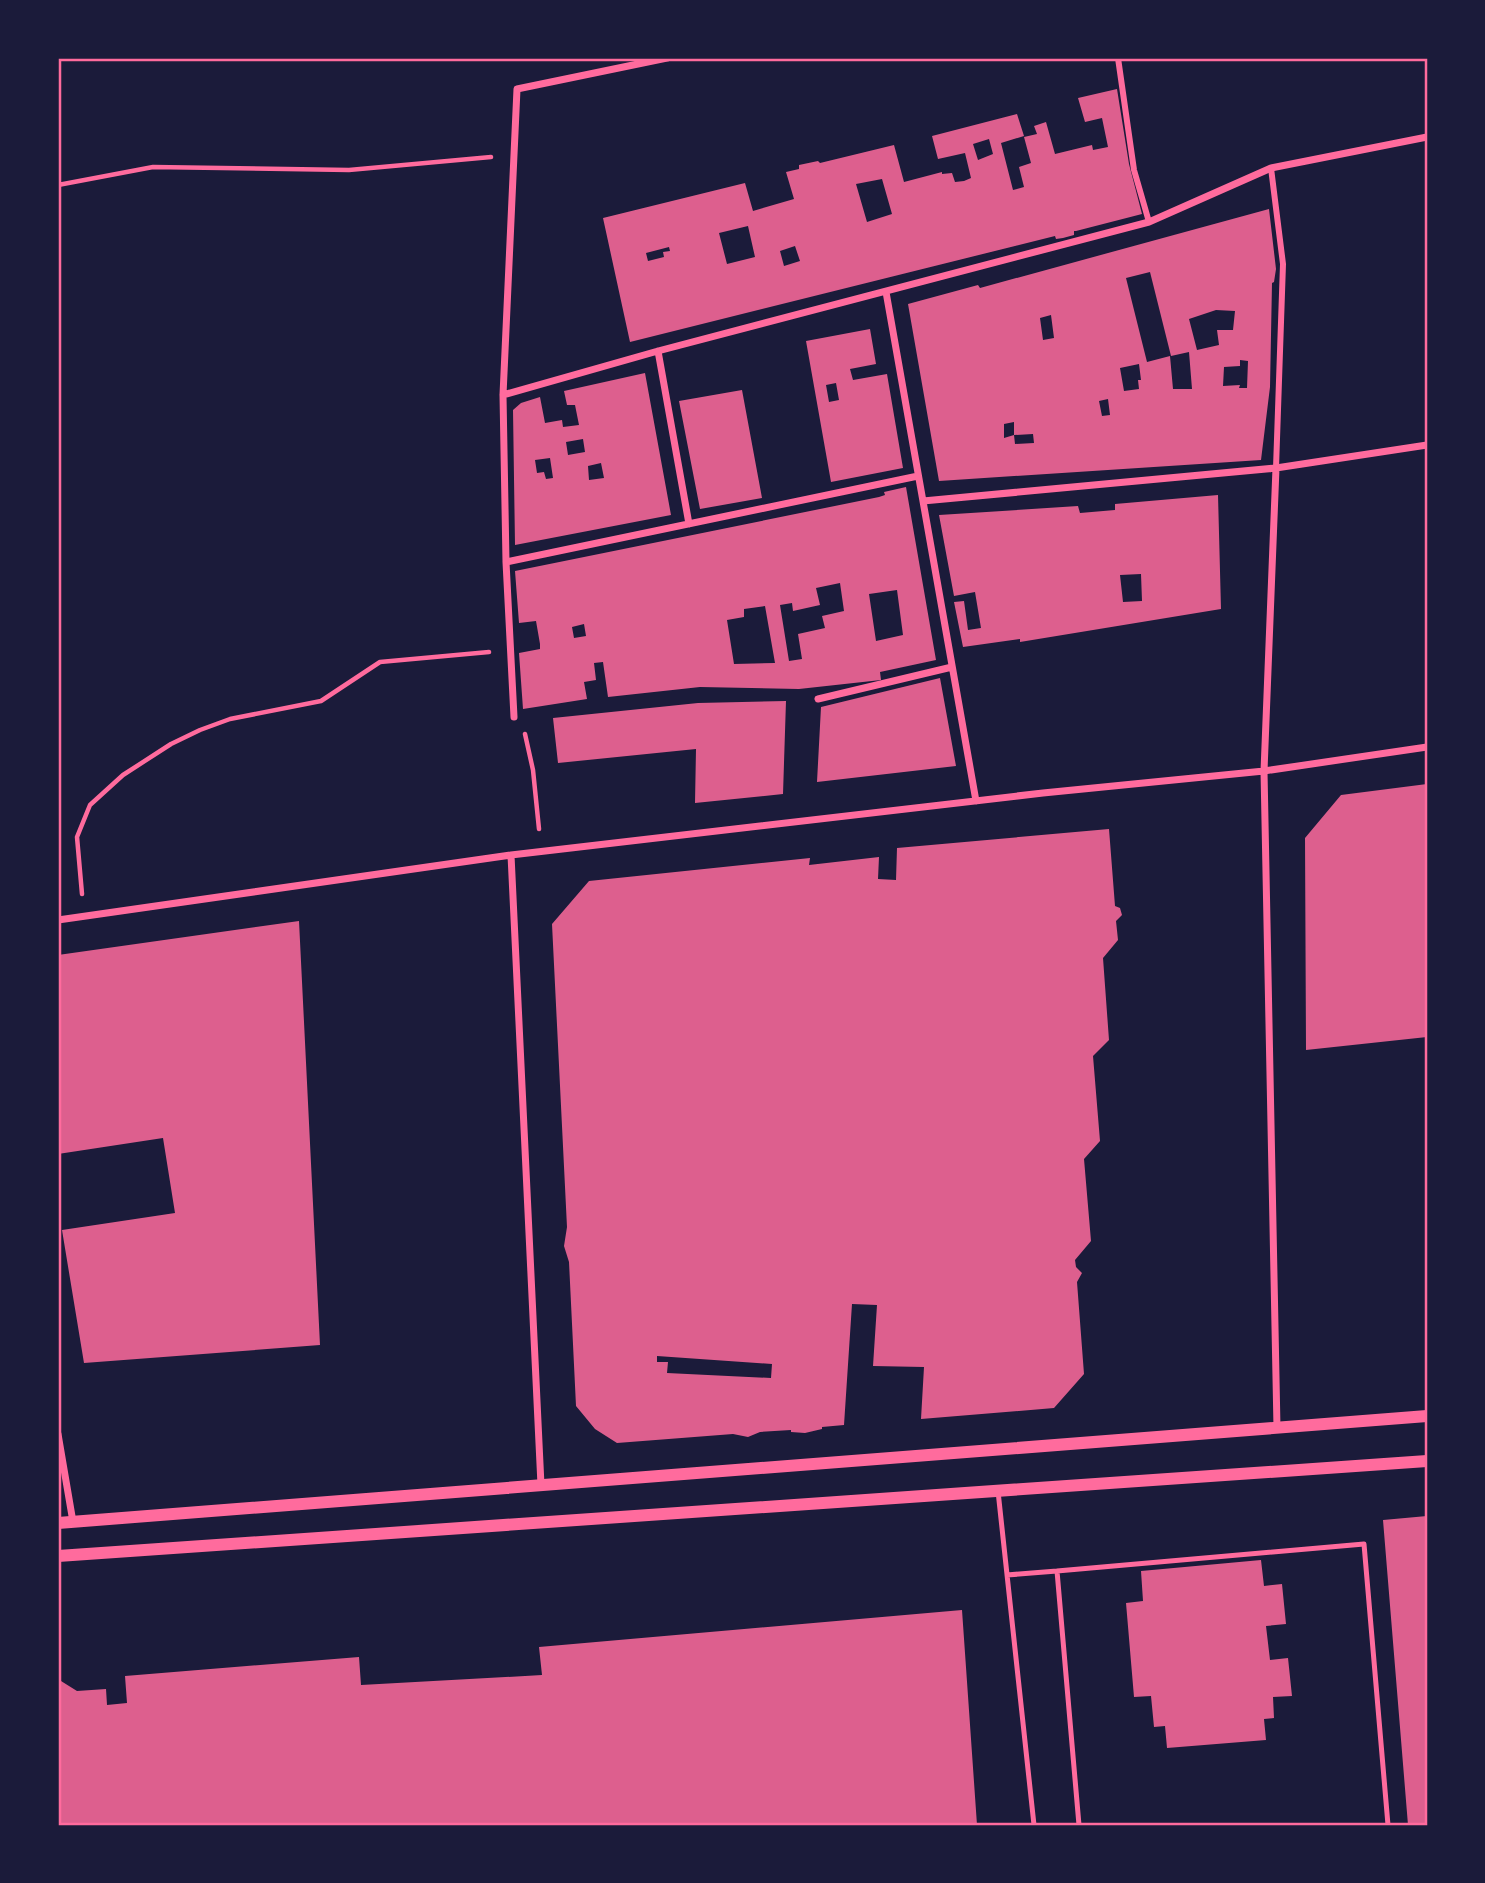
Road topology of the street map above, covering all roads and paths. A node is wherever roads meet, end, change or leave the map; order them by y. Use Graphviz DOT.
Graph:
graph roads {
  1 [pos="667,58"];
  2 [pos="1118,58"];
  3 [pos="1427,137"];
  4 [pos="513,154"];
  5 [pos="1271,168"];
  6 [pos="58,185"];
  7 [pos="1149,222"];
  8 [pos="886,292"];
  9 [pos="658,351"];
  10 [pos="503,395"];
  11 [pos="1427,445"];
  12 [pos="1276,468"];
  13 [pos="919,476"];
  14 [pos="923,501"];
  15 [pos="689,524"];
  16 [pos="506,562"];
  17 [pos="511,650"];
  18 [pos="952,667"];
  19 [pos="818,699"];
  20 [pos="514,717"];
  21 [pos="1427,747"];
  22 [pos="1264,771"];
  23 [pos="976,801"];
  24 [pos="542,851"];
  25 [pos="511,855"];
  26 [pos="83,916"];
  27 [pos="58,920"];
  28 [pos="1427,1416"];
  29 [pos="1277,1428"];
  30 [pos="58,1434"];
  31 [pos="1427,1461"];
  32 [pos="541,1485"];
  33 [pos="998,1491"];
  34 [pos="73,1522"];
  35 [pos="58,1523"];
  36 [pos="58,1556"];
  37 [pos="1057,1571"];
  38 [pos="1007,1575"];
  39 [pos="1034,1825"];
  40 [pos="1079,1825"];
  41 [pos="1388,1825"];
  1 -- 4 [label="street"];
  2 -- 7 [label="street"];
  3 -- 5 [label="street"];
  4 -- 6 [label="path"];
  4 -- 10 [label="street"];
  5 -- 7 [label="street"];
  5 -- 12 [label="street"];
  7 -- 8 [label="street"];
  8 -- 9 [label="street"];
  8 -- 13 [label="street"];
  9 -- 10 [label="street"];
  9 -- 15 [label="street"];
  10 -- 16 [label="street"];
  11 -- 12 [label="street"];
  12 -- 14 [label="street"];
  12 -- 22 [label="street"];
  13 -- 14 [label="street"];
  13 -- 15 [label="street"];
  14 -- 18 [label="street"];
  15 -- 16 [label="street"];
  16 -- 17 [label="street"];
  17 -- 20 [label="street"];
  17 -- 26 [label="path"];
  18 -- 19 [label="street"];
  18 -- 23 [label="street"];
  20 -- 24 [label="path"];
  21 -- 22 [label="street"];
  22 -- 23 [label="street"];
  22 -- 29 [label="street"];
  23 -- 24 [label="street"];
  24 -- 25 [label="street"];
  25 -- 26 [label="street"];
  25 -- 32 [label="street"];
  26 -- 27 [label="street"];
  28 -- 29 [label="street"];
  29 -- 32 [label="street"];
  30 -- 34 [label="street"];
  31 -- 33 [label="street"];
  32 -- 34 [label="street"];
  33 -- 36 [label="street"];
  33 -- 38 [label="lane"];
  34 -- 35 [label="street"];
  37 -- 38 [label="lane"];
  37 -- 40 [label="lane"];
  37 -- 41 [label="lane"];
  38 -- 39 [label="lane"];
}
